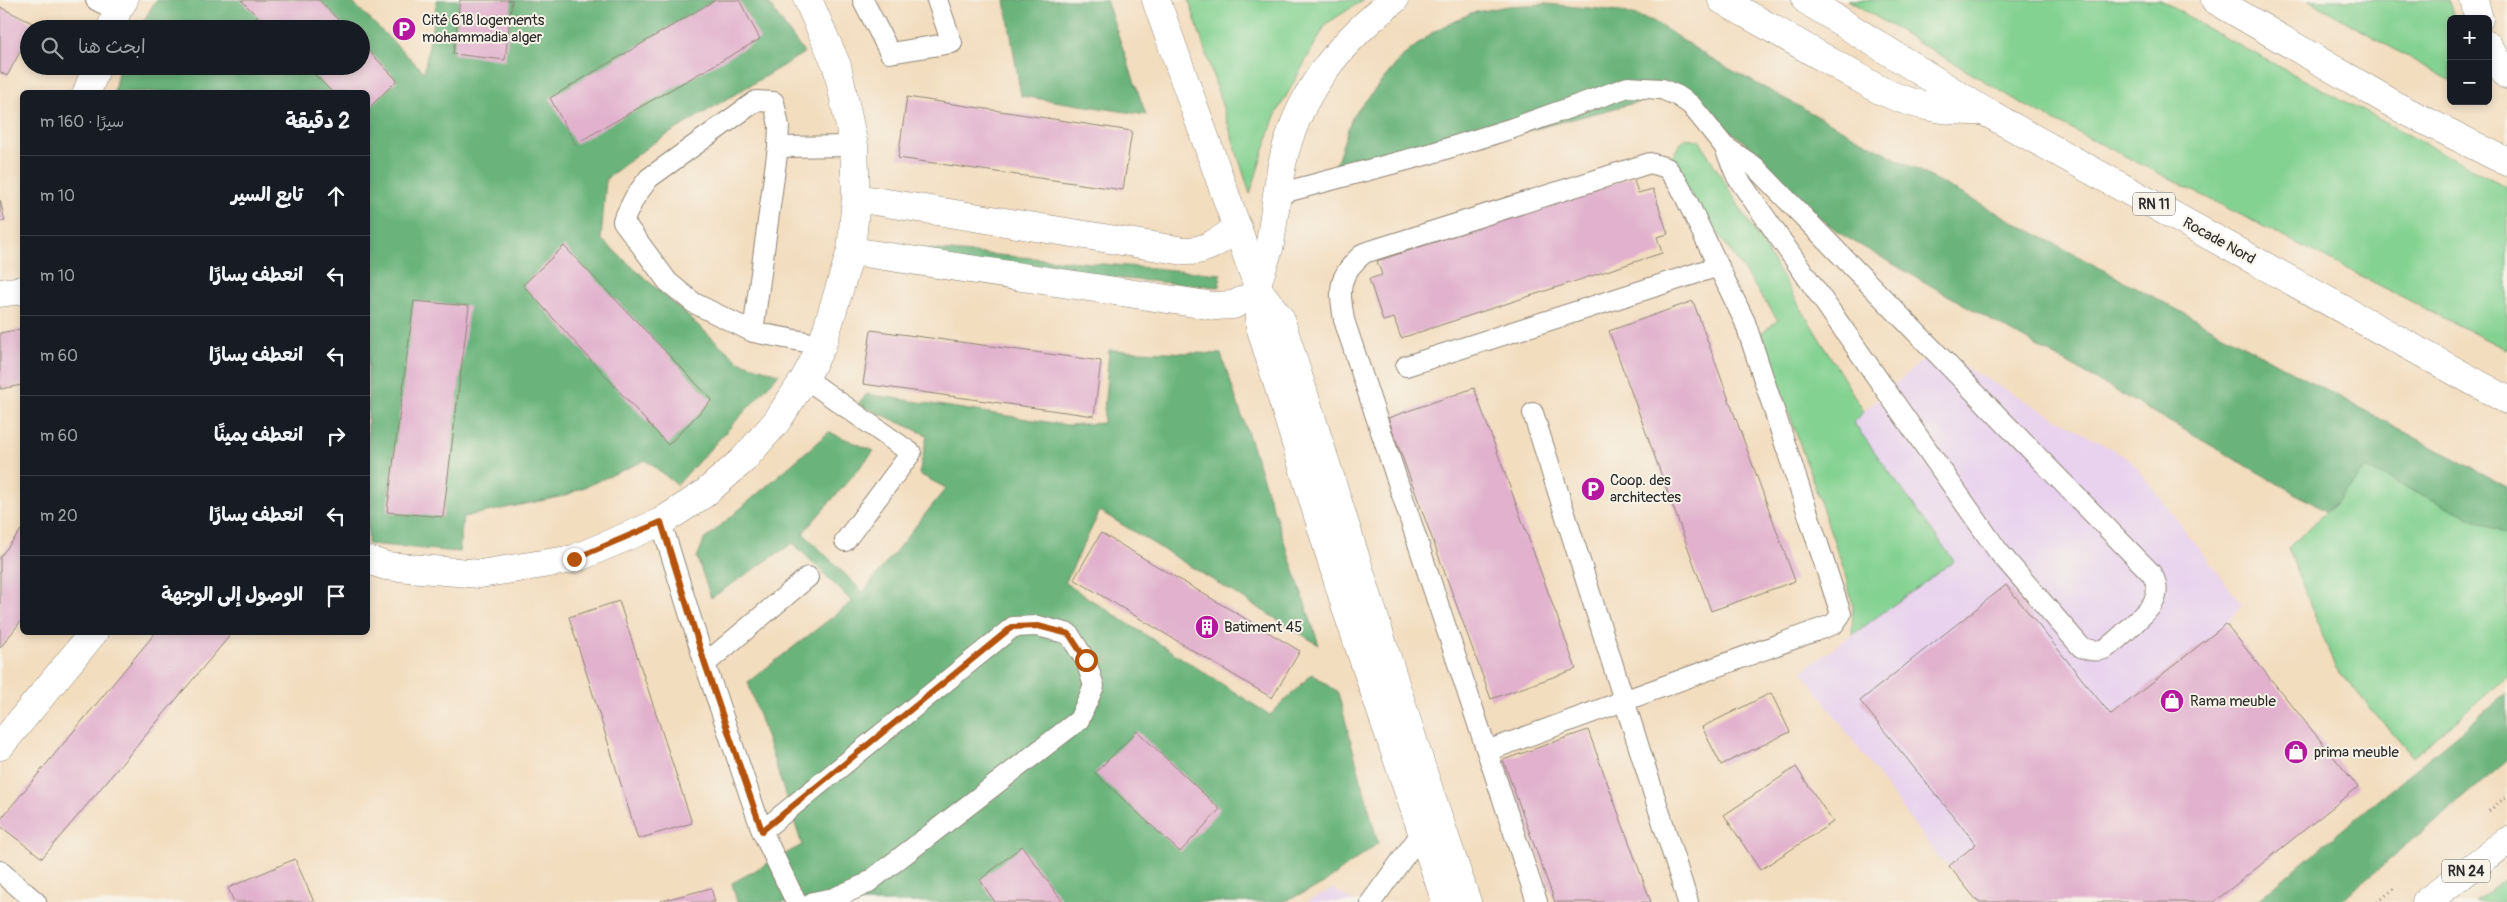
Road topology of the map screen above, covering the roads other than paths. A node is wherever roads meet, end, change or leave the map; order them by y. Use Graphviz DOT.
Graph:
graph roads {
  1 [pos="808,0"];
  2 [pos="863,0"];
  3 [pos="937,0"];
  4 [pos="1156,0"];
  5 [pos="1394,0"];
  6 [pos="1722,0"];
  7 [pos="1806,0"];
  8 [pos="2215,0"];
  9 [pos="2474,0"];
  10 [pos="2479,15"];
  11 [pos="2492,51"];
  12 [pos="2507,74"];
  13 [pos="94,75"];
  14 [pos="88,90"];
  15 [pos="1984,111"];
  16 [pos="854,146"];
  17 [pos="1724,146"];
  18 [pos="778,147"];
  19 [pos="2507,162"];
  20 [pos="1278,194"];
  21 [pos="856,198"];
  22 [pos="1238,228"];
  23 [pos="851,252"];
  24 [pos="1719,266"];
  25 [pos="1259,288"];
  26 [pos="20,290"];
  27 [pos="0,293"];
  28 [pos="753,332"];
  29 [pos="822,345"];
  30 [pos="1406,366"];
  31 [pos="806,378"];
  32 [pos="2507,400"];
  33 [pos="1533,412"];
  34 [pos="661,522"];
  35 [pos="845,542"];
  36 [pos="370,561"];
  37 [pos="808,577"];
  38 [pos="92,635"];
  39 [pos="705,664"];
  40 [pos="1624,701"];
  41 [pos="0,746"];
  42 [pos="1487,751"];
  43 [pos="1415,777"];
  44 [pos="762,831"];
  45 [pos="1423,832"];
  46 [pos="2507,840"];
  47 [pos="0,871"];
  48 [pos="36,902"];
  49 [pos="796,902"];
  50 [pos="813,902"];
  51 [pos="1371,902"];
  52 [pos="1446,902"];
  53 [pos="1467,902"];
  54 [pos="1537,902"];
  55 [pos="1688,902"];
  56 [pos="2426,902"];
  1 -- 16 [label="main road"];
  2 -- 3 [label="lane"];
  4 -- 22 [label="main road"];
  5 -- 20 [label="main road"];
  6 -- 15 [label="main road"];
  7 -- 15 [label="main road, Rocade Nord / RN 11"];
  8 -- 19 [label="main road"];
  9 -- 10 [label="main road"];
  11 -- 12 [label="main road"];
  13 -- 14 [label="main road"];
  15 -- 32 [label="main road, Rocade Nord / RN 11"];
  16 -- 18 [label="lane"];
  16 -- 21 [label="main road"];
  17 -- 17 [label="lane"];
  17 -- 20 [label="lane"];
  18 -- 28 [label="lane"];
  18 -- 28 [label="lane"];
  20 -- 25 [label="main road"];
  21 -- 22 [label="main road"];
  21 -- 23 [label="main road"];
  22 -- 25 [label="main road"];
  23 -- 25 [label="main road"];
  23 -- 29 [label="main road"];
  24 -- 30 [label="lane"];
  24 -- 40 [label="lane"];
  24 -- 42 [label="lane"];
  25 -- 43 [label="main road"];
  26 -- 27 [label="main road"];
  28 -- 29 [label="lane"];
  29 -- 31 [label="main road"];
  31 -- 34 [label="main road"];
  31 -- 35 [label="lane"];
  33 -- 40 [label="lane"];
  34 -- 36 [label="main road"];
  34 -- 39 [label="lane"];
  37 -- 39 [label="lane"];
  38 -- 41 [label="main road"];
  39 -- 44 [label="lane"];
  40 -- 42 [label="lane"];
  40 -- 55 [label="lane"];
  42 -- 54 [label="lane"];
  43 -- 45 [label="main road"];
  43 -- 53 [label="main road"];
  44 -- 49 [label="lane"];
  44 -- 50 [label="lane"];
  45 -- 51 [label="lane"];
  45 -- 52 [label="main road"];
  46 -- 56 [label="main road, RN 24"];
  47 -- 48 [label="lane"];
}
